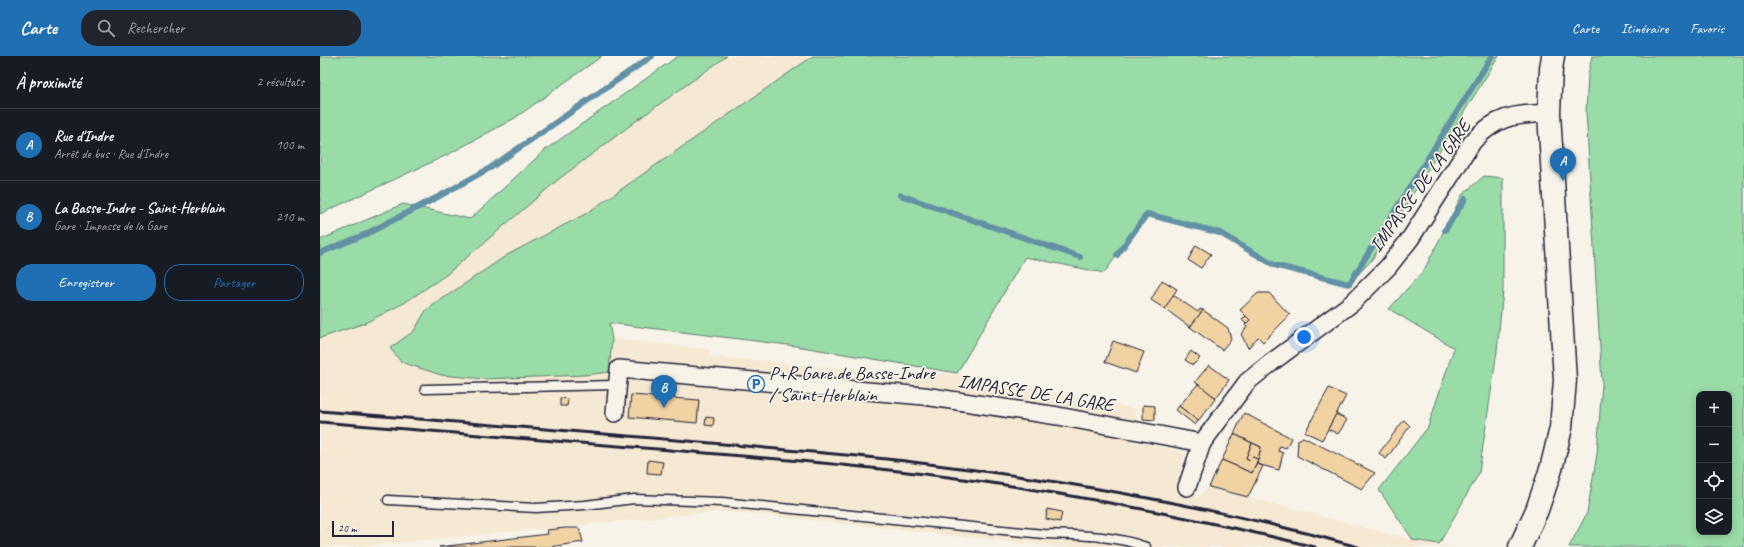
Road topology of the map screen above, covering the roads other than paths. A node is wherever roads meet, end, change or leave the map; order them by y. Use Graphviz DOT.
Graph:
graph roads {
  1 [pos="1553,56"];
  2 [pos="1549,113"];
  3 [pos="617,385"];
  4 [pos="425,389"];
  5 [pos="615,413"];
  6 [pos="1202,443"];
  7 [pos="1187,487"];
  8 [pos="388,500"];
  9 [pos="1146,547"];
  10 [pos="1520,547"];
  1 -- 2 [label="street"];
  2 -- 6 [label="street, IMPASSE DE LA GARE"];
  2 -- 10 [label="street"];
  3 -- 4 [label="lane"];
  3 -- 5 [label="street, IMPASSE DE LA GARE"];
  3 -- 6 [label="street, IMPASSE DE LA GARE"];
  6 -- 7 [label="street, IMPASSE DE LA GARE"];
  8 -- 9 [label="lane"];
}
